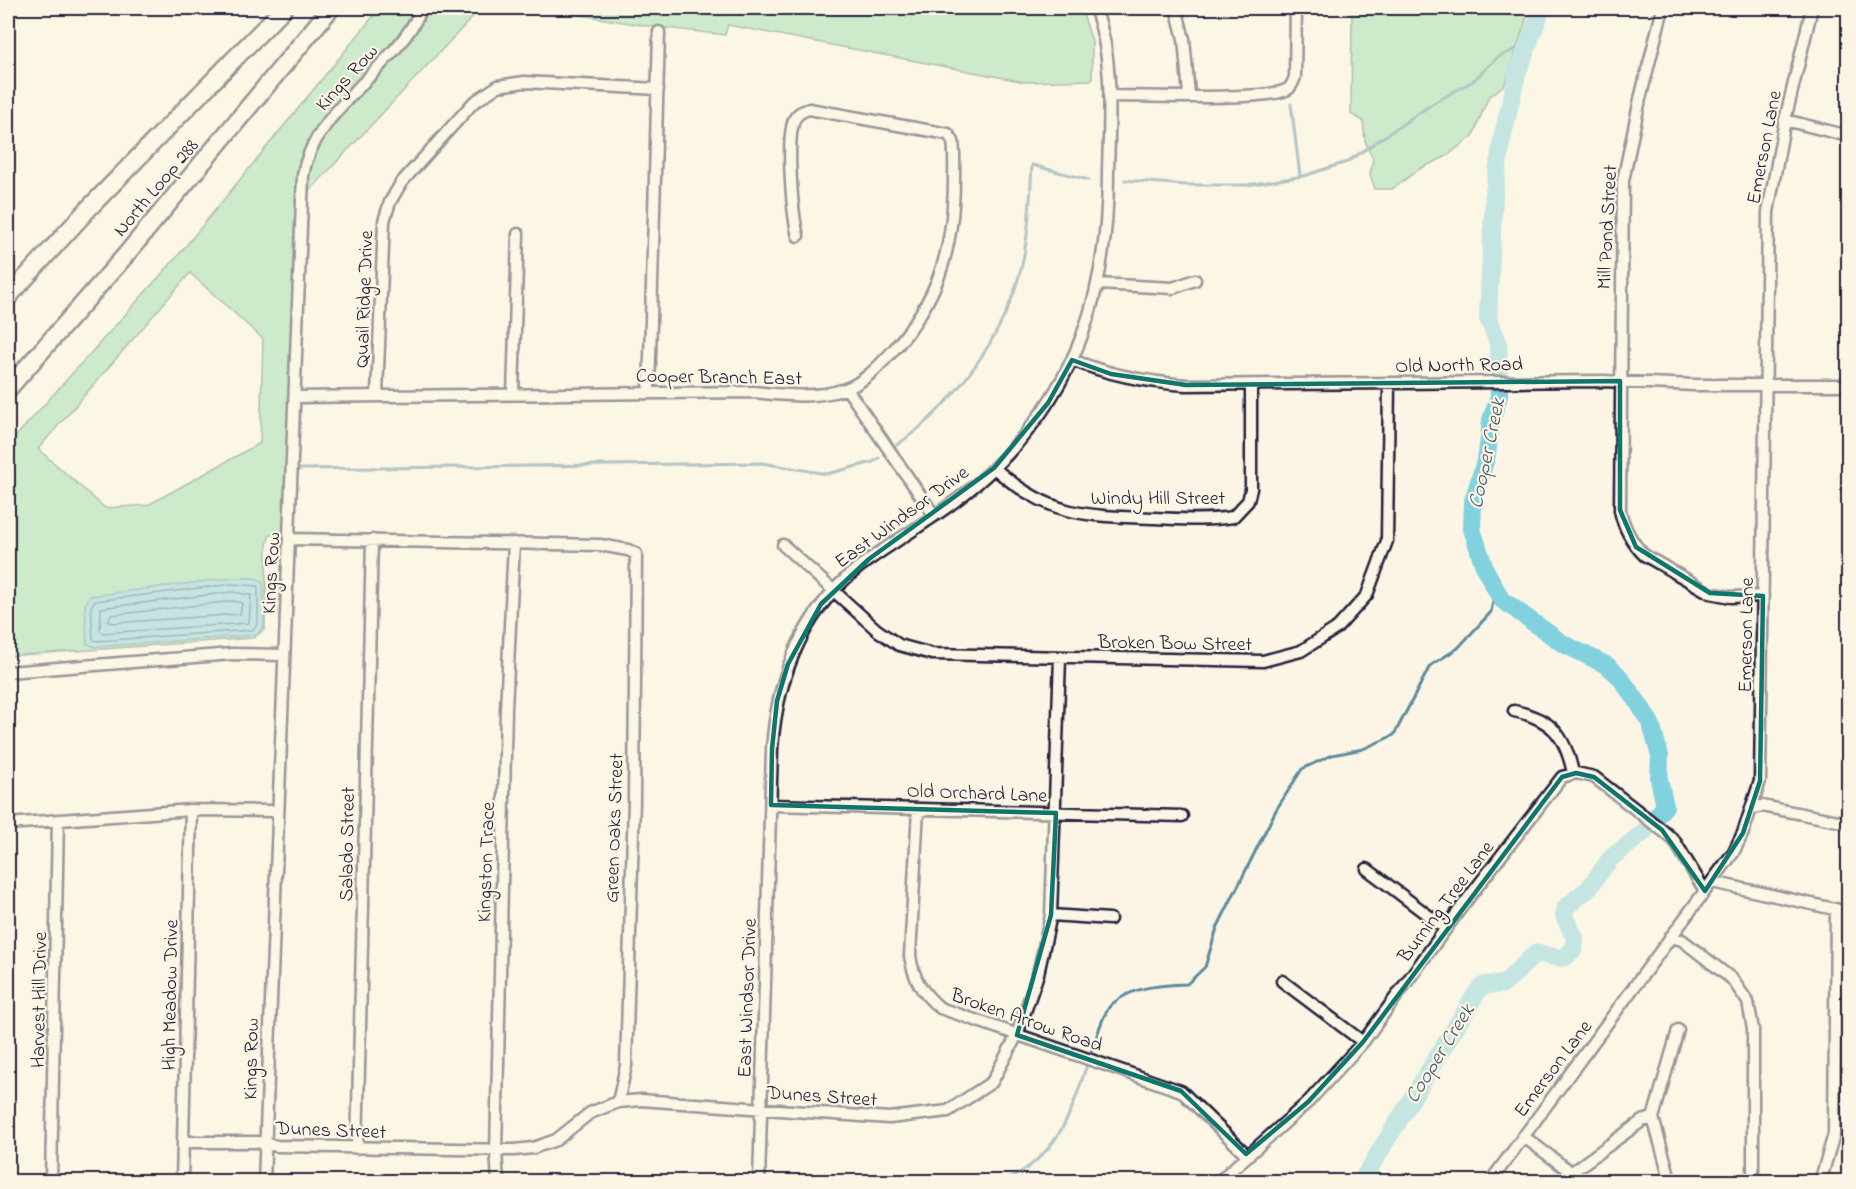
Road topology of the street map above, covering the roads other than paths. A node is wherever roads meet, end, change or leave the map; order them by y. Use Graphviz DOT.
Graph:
graph roads {
  1 [pos="284,8"];
  2 [pos="331,8"];
  3 [pos="422,8"];
  4 [pos="1095,8"];
  5 [pos="1176,8"];
  6 [pos="1296,8"];
  7 [pos="1663,8"];
  8 [pos="1812,8"];
  9 [pos="659,32"];
  10 [pos="658,89"];
  11 [pos="1189,95"];
  12 [pos="1108,96"];
  13 [pos="1785,120"];
  14 [pos="1848,136"];
  15 [pos="518,234"];
  16 [pos="798,236"];
  17 [pos="1195,280"];
  18 [pos="1098,284"];
  19 [pos="8,297"];
  20 [pos="1072,360"];
  21 [pos="1620,381"];
  22 [pos="1389,383"];
  23 [pos="1251,385"];
  24 [pos="1766,385"];
  25 [pos="1848,385"];
  26 [pos="8,389"];
  27 [pos="847,389"];
  28 [pos="649,393"];
  29 [pos="513,394"];
  30 [pos="377,395"];
  31 [pos="295,397"];
  32 [pos="994,468"];
  33 [pos="934,515"];
  34 [pos="290,539"];
  35 [pos="372,540"];
  36 [pos="514,543"];
  37 [pos="783,545"];
  38 [pos="833,591"];
  39 [pos="1763,596"];
  40 [pos="284,655"];
  41 [pos="1059,658"];
  42 [pos="8,672"];
  43 [pos="1514,711"];
  44 [pos="1573,773"];
  45 [pos="771,805"];
  46 [pos="1753,808"];
  47 [pos="918,809"];
  48 [pos="191,810"];
  49 [pos="278,812"];
  50 [pos="1056,813"];
  51 [pos="1182,816"];
  52 [pos="58,820"];
  53 [pos="1848,823"];
  54 [pos="8,824"];
  55 [pos="1367,869"];
  56 [pos="1712,882"];
  57 [pos="1705,891"];
  58 [pos="1836,909"];
  59 [pos="1848,912"];
  60 [pos="1051,915"];
  61 [pos="1110,919"];
  62 [pos="1446,929"];
  63 [pos="1670,938"];
  64 [pos="1282,981"];
  65 [pos="1678,1030"];
  66 [pos="1017,1035"];
  67 [pos="1364,1042"];
  68 [pos="618,1102"];
  69 [pos="761,1109"];
  70 [pos="1653,1118"];
  71 [pos="1523,1136"];
  72 [pos="183,1142"];
  73 [pos="266,1144"];
  74 [pos="357,1148"];
  75 [pos="496,1151"];
  76 [pos="1246,1154"];
  77 [pos="1572,1172"];
  78 [pos="51,1182"];
  79 [pos="182,1182"];
  80 [pos="264,1182"];
  81 [pos="498,1182"];
  82 [pos="759,1182"];
  83 [pos="1218,1182"];
  84 [pos="1490,1182"];
  85 [pos="1584,1182"];
  86 [pos="1671,1182"];
  87 [pos="1753,1182"];
  88 [pos="1820,1182"];
  1 -- 19 [label="highway, North Loop 288"];
  2 -- 26 [label="highway, North Loop 288"];
  3 -- 31 [label="street, Kings Row"];
  4 -- 12 [label="street, East Windsor Drive"];
  5 -- 11 [label="street"];
  6 -- 11 [label="street"];
  7 -- 21 [label="street, Mill Pond Street"];
  8 -- 13 [label="street, Emerson Lane"];
  9 -- 10 [label="street"];
  10 -- 28 [label="street"];
  10 -- 30 [label="street, Quail Ridge Drive"];
  11 -- 12 [label="street"];
  12 -- 18 [label="street, East Windsor Drive"];
  13 -- 14 [label="street"];
  13 -- 24 [label="street, Emerson Lane"];
  15 -- 29 [label="street"];
  16 -- 27 [label="street, Cooper Branch East"];
  17 -- 18 [label="street"];
  18 -- 20 [label="street, East Windsor Drive"];
  20 -- 23 [label="street, Old North Road"];
  20 -- 32 [label="street, East Windsor Drive"];
  21 -- 22 [label="street, Old North Road"];
  21 -- 24 [label="street, Old North Road"];
  21 -- 39 [label="street, Mill Pond Street"];
  22 -- 23 [label="street, Old North Road"];
  22 -- 41 [label="street, Broken Bow Street"];
  23 -- 32 [label="street, Windy Hill Street"];
  24 -- 25 [label="street, Old North Road"];
  24 -- 39 [label="street, Emerson Lane"];
  27 -- 28 [label="street, Cooper Branch East"];
  27 -- 33 [label="street"];
  28 -- 29 [label="street, Cooper Branch East"];
  29 -- 30 [label="street, Cooper Branch East"];
  30 -- 31 [label="street, Cooper Branch East"];
  31 -- 34 [label="street, Kings Row"];
  32 -- 33 [label="street, East Windsor Drive"];
  33 -- 38 [label="street, East Windsor Drive"];
  34 -- 35 [label="street"];
  34 -- 40 [label="street, Kings Row"];
  35 -- 36 [label="street"];
  35 -- 74 [label="street, Salado Street"];
  36 -- 68 [label="street, Green Oaks Street"];
  36 -- 75 [label="street, Kingston Trace"];
  37 -- 38 [label="street, Broken Bow Street"];
  38 -- 41 [label="street, Broken Bow Street"];
  38 -- 45 [label="street, East Windsor Drive"];
  39 -- 46 [label="street, Emerson Lane"];
  40 -- 42 [label="street"];
  40 -- 49 [label="street, Kings Row"];
  41 -- 50 [label="street, Dunes Street"];
  43 -- 44 [label="street"];
  44 -- 57 [label="street"];
  44 -- 62 [label="street, Burning Tree Lane"];
  45 -- 47 [label="street, Old Orchard Lane"];
  45 -- 69 [label="street, East Windsor Drive"];
  46 -- 53 [label="street"];
  46 -- 56 [label="street, Emerson Lane"];
  47 -- 50 [label="street, Old Orchard Lane"];
  47 -- 66 [label="street, Broken Arrow Road"];
  48 -- 49 [label="street"];
  48 -- 52 [label="street"];
  48 -- 72 [label="street, High Meadow Drive"];
  49 -- 73 [label="street, Kings Row"];
  50 -- 51 [label="street, Old Orchard Lane"];
  50 -- 60 [label="street, Dunes Street"];
  52 -- 54 [label="street"];
  52 -- 78 [label="street, Harvest Hill Drive"];
  55 -- 62 [label="street"];
  56 -- 57 [label="street, Emerson Lane"];
  56 -- 58 [label="street"];
  57 -- 63 [label="street, Emerson Lane"];
  58 -- 59 [label="street"];
  58 -- 88 [label="street"];
  60 -- 61 [label="street"];
  60 -- 66 [label="street, Dunes Street"];
  62 -- 67 [label="street, Burning Tree Lane"];
  63 -- 71 [label="street, Emerson Lane"];
  63 -- 87 [label="street"];
  64 -- 67 [label="street"];
  65 -- 70 [label="street"];
  66 -- 69 [label="street, Dunes Street"];
  66 -- 76 [label="street, Broken Arrow Road"];
  67 -- 76 [label="street, Burning Tree Lane"];
  68 -- 69 [label="street, Dunes Street"];
  68 -- 75 [label="street, Dunes Street"];
  69 -- 82 [label="street, East Windsor Drive"];
  70 -- 77 [label="street"];
  70 -- 86 [label="street"];
  71 -- 77 [label="street"];
  71 -- 84 [label="street, Emerson Lane"];
  72 -- 73 [label="street, Dunes Street"];
  72 -- 79 [label="street, High Meadow Drive"];
  73 -- 74 [label="street, Dunes Street"];
  73 -- 80 [label="street, Kings Row"];
  74 -- 75 [label="street, Dunes Street"];
  75 -- 81 [label="street, Kingston Trace"];
  76 -- 83 [label="street, Burning Tree Lane"];
  77 -- 85 [label="street"];
}
